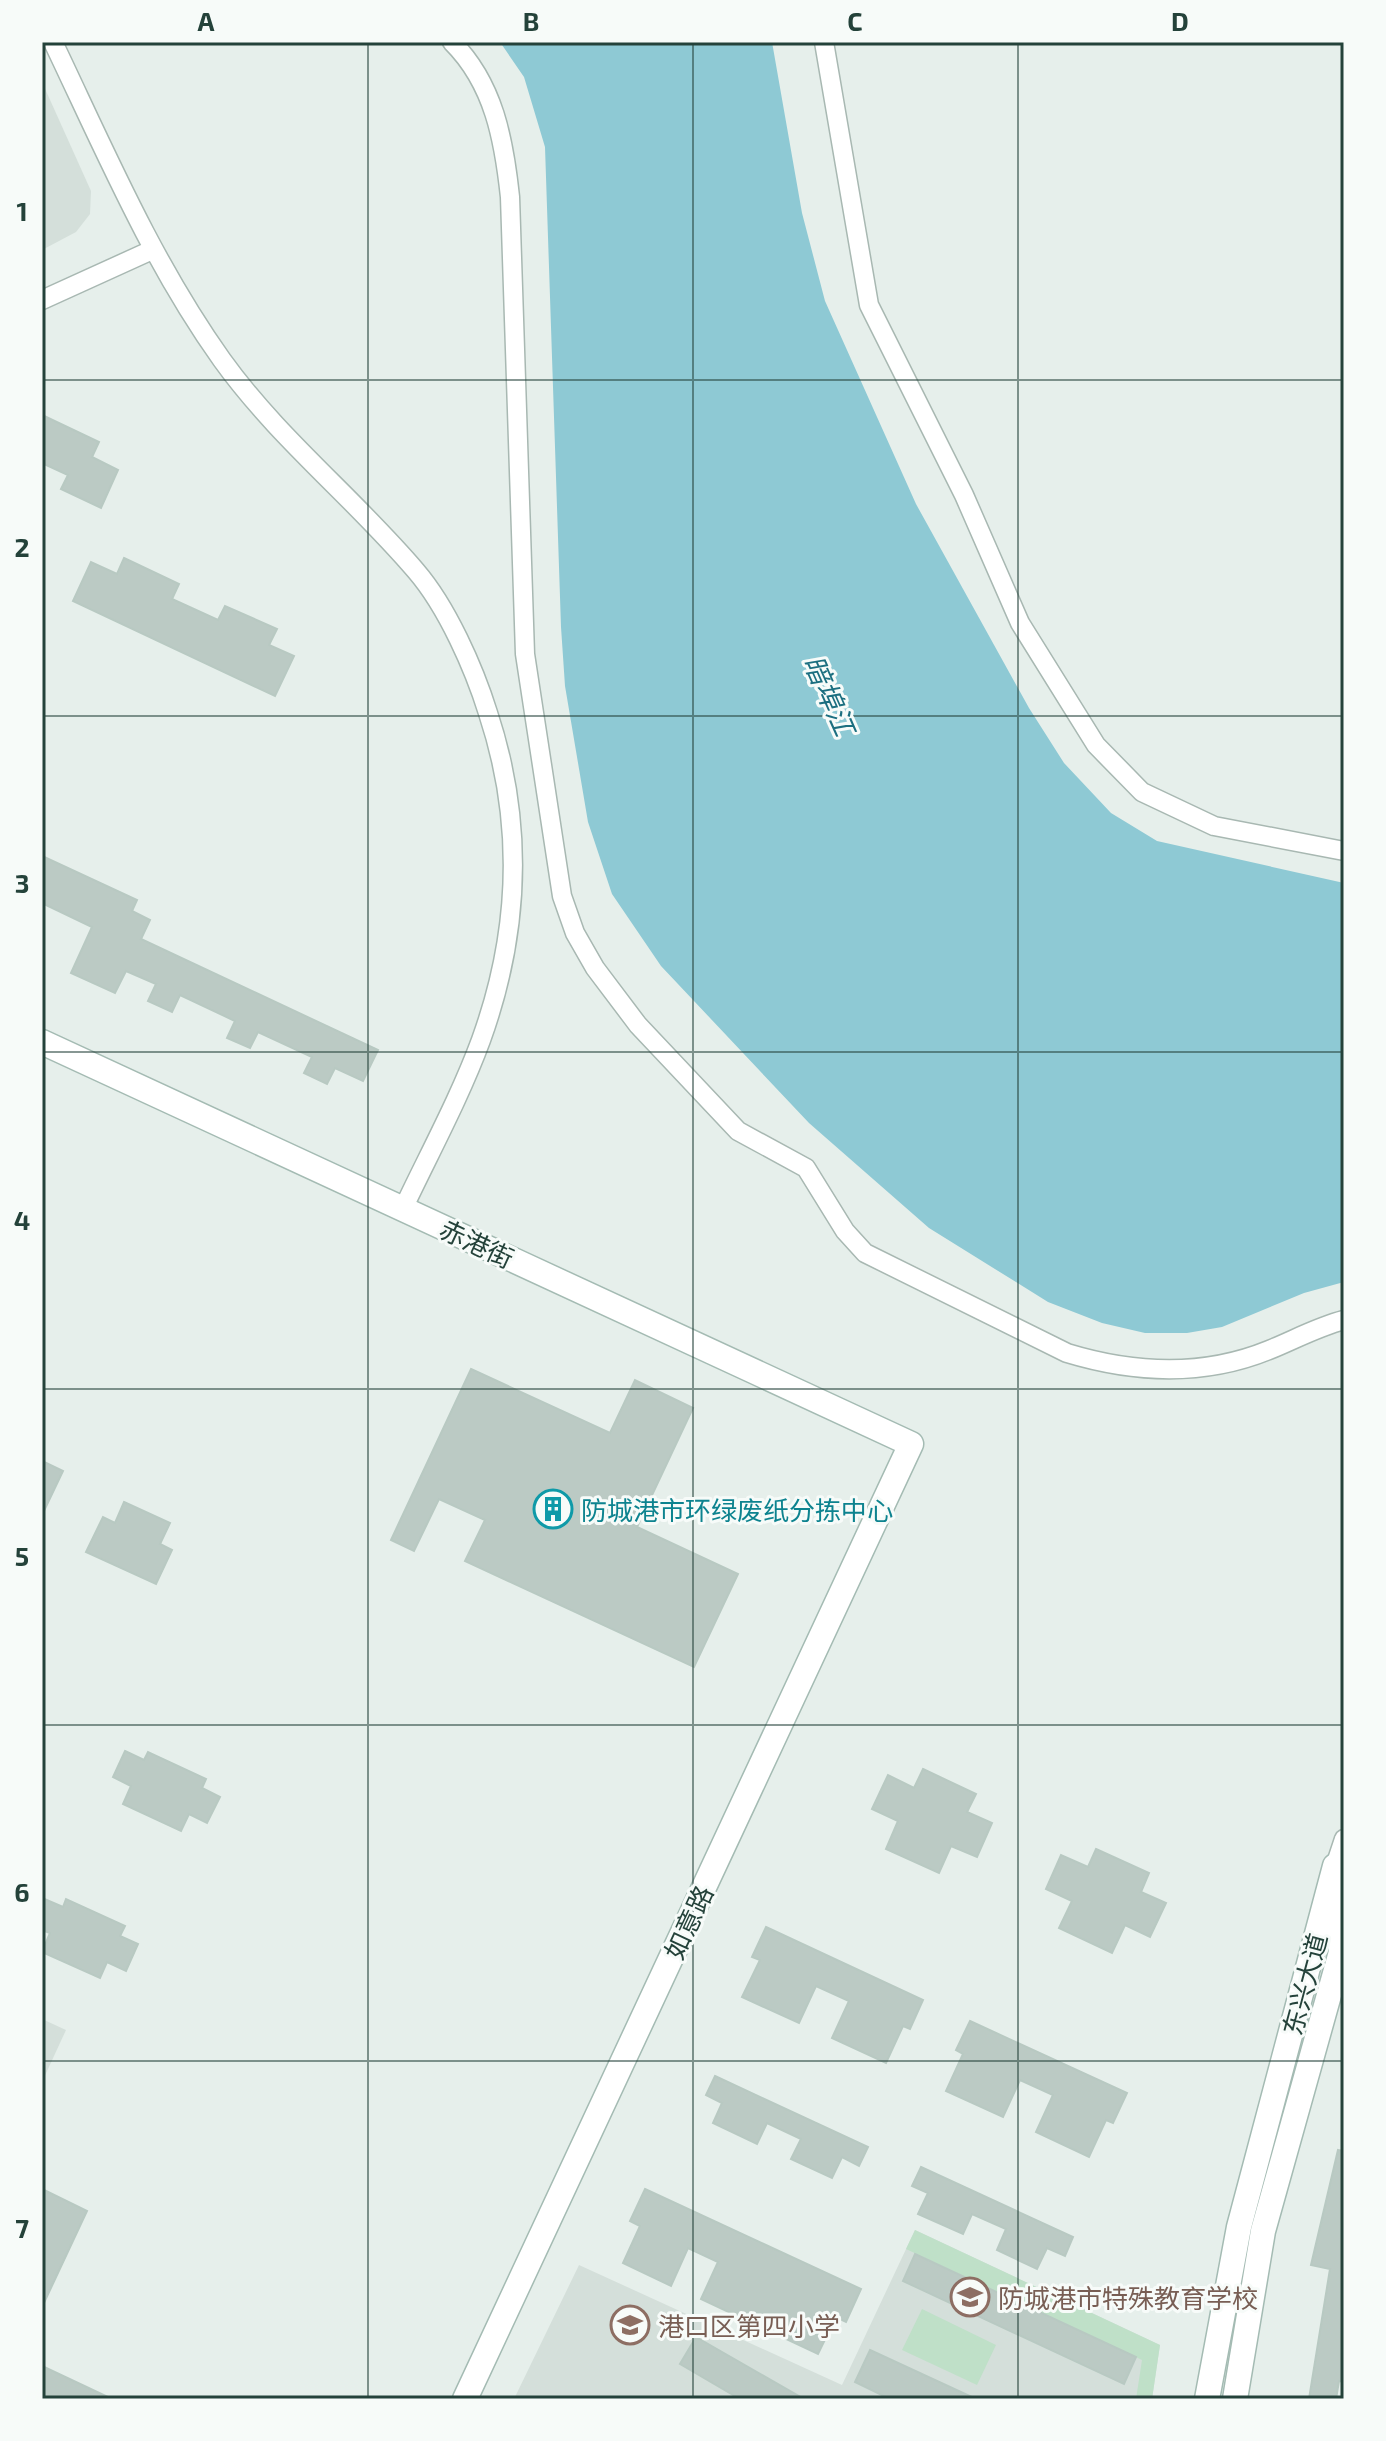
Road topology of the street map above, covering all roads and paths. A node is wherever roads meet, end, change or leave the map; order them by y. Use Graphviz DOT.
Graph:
graph roads {
  1 [pos="53,42"];
  2 [pos="452,42"];
  3 [pos="824,42"];
  4 [pos="152,250"];
  5 [pos="42,300"];
  6 [pos="1344,851"];
  7 [pos="42,1042"];
  8 [pos="403,1209"];
  9 [pos="1344,1320"];
  10 [pos="911,1444"];
  11 [pos="1344,1839"];
  12 [pos="1335,1866"];
  13 [pos="465,2399"];
  14 [pos="1207,2399"];
  15 [pos="1235,2399"];
  1 -- 4 [label="street"];
  2 -- 9 [label="street"];
  3 -- 6 [label="street"];
  4 -- 5 [label="street"];
  4 -- 8 [label="street"];
  7 -- 8 [label="street, 赤港街"];
  8 -- 10 [label="street, 赤港街"];
  10 -- 13 [label="street, 如意路"];
  11 -- 12 [label="street"];
  12 -- 14 [label="street, 东兴大道"];
  12 -- 15 [label="street, 东兴大道"];
}
